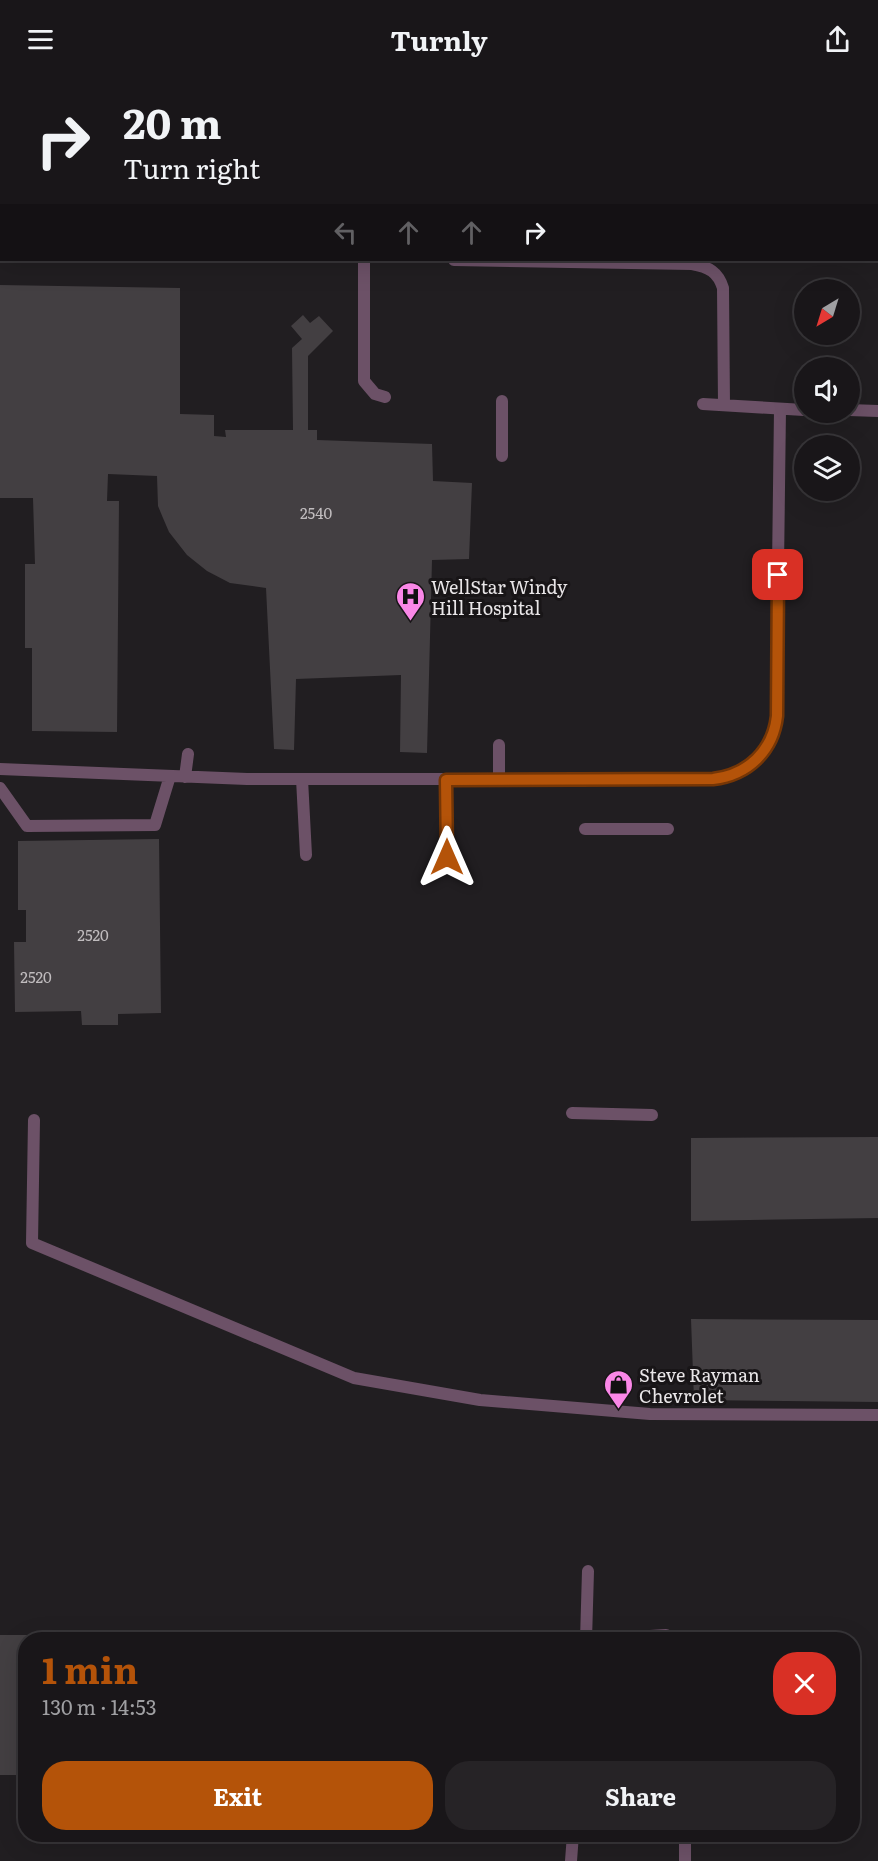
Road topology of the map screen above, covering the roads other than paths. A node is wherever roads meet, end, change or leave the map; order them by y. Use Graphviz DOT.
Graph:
graph roads {
  1 [pos="364,261"];
  2 [pos="514,261"];
  3 [pos="385,397"];
  4 [pos="502,401"];
  5 [pos="703,404"];
  6 [pos="724,405"];
  7 [pos="780,409"];
  8 [pos="794,410"];
  9 [pos="860,410"];
  10 [pos="878,411"];
  11 [pos="502,456"];
  12 [pos="499,745"];
  13 [pos="188,754"];
  14 [pos="0,769"];
  15 [pos="170,776"];
  16 [pos="185,777"];
  17 [pos="302,779"];
  18 [pos="446,780"];
  19 [pos="499,780"];
  20 [pos="0,788"];
  21 [pos="585,829"];
  22 [pos="668,829"];
  23 [pos="306,855"];
  24 [pos="447,857"];
  25 [pos="572,1113"];
  26 [pos="652,1115"];
  27 [pos="34,1119"];
  28 [pos="878,1415"];
  29 [pos="588,1571"];
  30 [pos="587,1632"];
  31 [pos="572,1842"];
  32 [pos="685,1842"];
  33 [pos="571,1861"];
  34 [pos="685,1861"];
  1 -- 3 [label="lane"];
  2 -- 6 [label="lane"];
  4 -- 11 [label="lane"];
  5 -- 6 [label="lane"];
  6 -- 7 [label="lane"];
  7 -- 8 [label="lane"];
  7 -- 19 [label="lane"];
  9 -- 10 [label="lane"];
  12 -- 19 [label="lane"];
  13 -- 16 [label="lane"];
  14 -- 15 [label="lane"];
  15 -- 16 [label="lane"];
  15 -- 20 [label="lane"];
  16 -- 17 [label="lane"];
  17 -- 18 [label="lane"];
  17 -- 23 [label="lane"];
  18 -- 19 [label="lane"];
  18 -- 24 [label="lane"];
  21 -- 22 [label="lane"];
  25 -- 26 [label="lane"];
  27 -- 28 [label="lane"];
  29 -- 30 [label="lane"];
  31 -- 33 [label="lane"];
  32 -- 34 [label="lane"];
}
